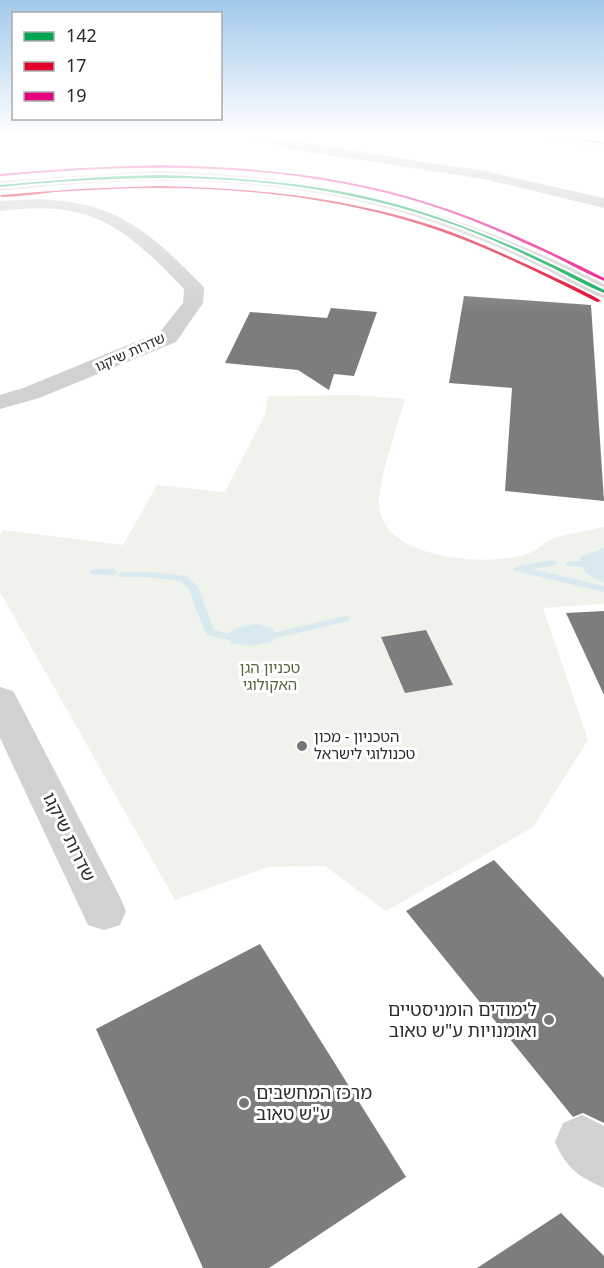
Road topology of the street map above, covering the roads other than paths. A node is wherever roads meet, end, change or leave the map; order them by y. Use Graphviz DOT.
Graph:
graph roads {
  1 [pos="348,195"];
  2 [pos="571,195"];
  3 [pos="604,203"];
  4 [pos="0,206"];
  5 [pos="604,292"];
  6 [pos="0,402"];
  7 [pos="0,700"];
  8 [pos="104,911"];
  1 -- 5 [label="street"];
  2 -- 3 [label="main road"];
  4 -- 6 [label="street, שדרות שיקגו"];
  7 -- 8 [label="street, שדרות שיקגו"];
}
